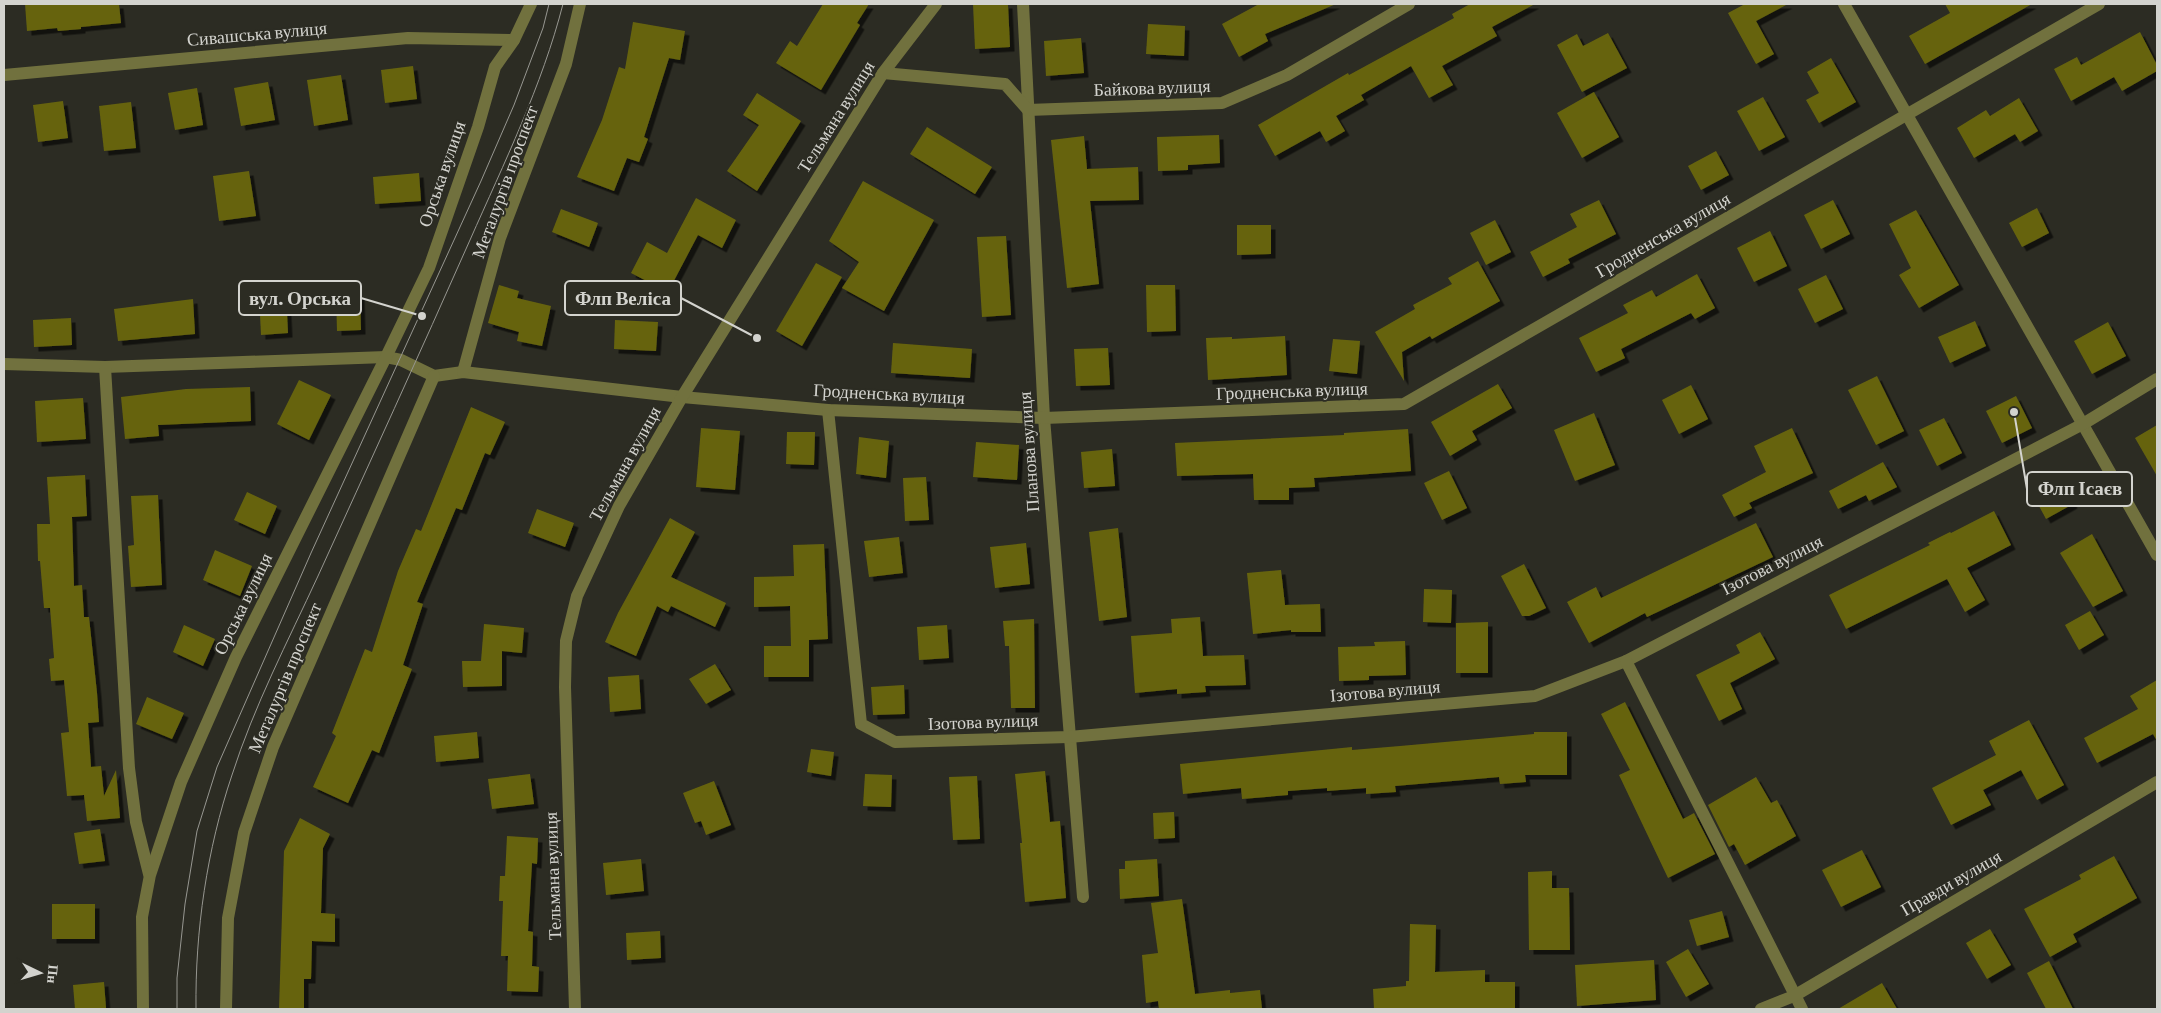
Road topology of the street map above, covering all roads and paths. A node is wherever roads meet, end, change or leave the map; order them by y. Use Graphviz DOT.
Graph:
graph roads {
  1 [pos="531,4"];
  2 [pos="580,4"];
  3 [pos="936,4"];
  4 [pos="1023,4"];
  5 [pos="1409,4"];
  6 [pos="1844,4"];
  7 [pos="2099,4"];
  8 [pos="514,40"];
  9 [pos="883,73"];
  10 [pos="4,75"];
  11 [pos="1028,110"];
  12 [pos="1907,116"];
  13 [pos="386,357"];
  14 [pos="4,364"];
  15 [pos="105,367"];
  16 [pos="463,372"];
  17 [pos="434,376"];
  18 [pos="2157,379"];
  19 [pos="682,396"];
  20 [pos="828,410"];
  21 [pos="1044,418"];
  22 [pos="2082,424"];
  23 [pos="2157,555"];
  24 [pos="1626,660"];
  25 [pos="1069,736"];
  26 [pos="2157,782"];
  27 [pos="150,875"];
  28 [pos="1083,898"];
  29 [pos="1794,996"];
  30 [pos="143,1009"];
  31 [pos="226,1009"];
  32 [pos="575,1009"];
  33 [pos="1761,1009"];
  34 [pos="1802,1009"];
  1 -- 8 [label="street, Орська вулиця"];
  2 -- 16 [label="street, Металургів проспект"];
  3 -- 9 [label="street, Тельмана вулиця"];
  4 -- 11 [label="street, Планова вулиця"];
  5 -- 11 [label="street, Байкова вулиця"];
  6 -- 12 [label="street"];
  7 -- 12 [label="street, Гродненська вулиця"];
  8 -- 10 [label="street, Сивашська вулиця"];
  8 -- 13 [label="street, Орська вулиця"];
  9 -- 11 [label="street"];
  9 -- 19 [label="street, Тельмана вулиця"];
  11 -- 21 [label="street, Планова вулиця"];
  12 -- 21 [label="street, Гродненська вулиця"];
  12 -- 22 [label="street"];
  13 -- 15 [label="street"];
  13 -- 17 [label="street"];
  13 -- 27 [label="street, Орська вулиця"];
  14 -- 15 [label="street"];
  15 -- 27 [label="street, Орська вулиця"];
  16 -- 17 [label="street, Гродненська вулиця"];
  16 -- 19 [label="street, Гродненська вулиця"];
  17 -- 31 [label="street, Металургів проспект"];
  18 -- 22 [label="street, Ізотова вулиця"];
  19 -- 20 [label="street, Гродненська вулиця"];
  19 -- 32 [label="street, Тельмана вулиця"];
  20 -- 21 [label="street, Гродненська вулиця"];
  20 -- 25 [label="street, Ізотова вулиця"];
  21 -- 25 [label="street, Планова вулиця"];
  22 -- 23 [label="street"];
  22 -- 24 [label="street, Ізотова вулиця"];
  24 -- 25 [label="street, Ізотова вулиця"];
  24 -- 29 [label="street"];
  25 -- 28 [label="street, Планова вулиця"];
  26 -- 29 [label="street, Правди вулиця"];
  27 -- 30 [label="street, Орська вулиця"];
  29 -- 33 [label="street, Правди вулиця"];
  29 -- 34 [label="street"];
}
